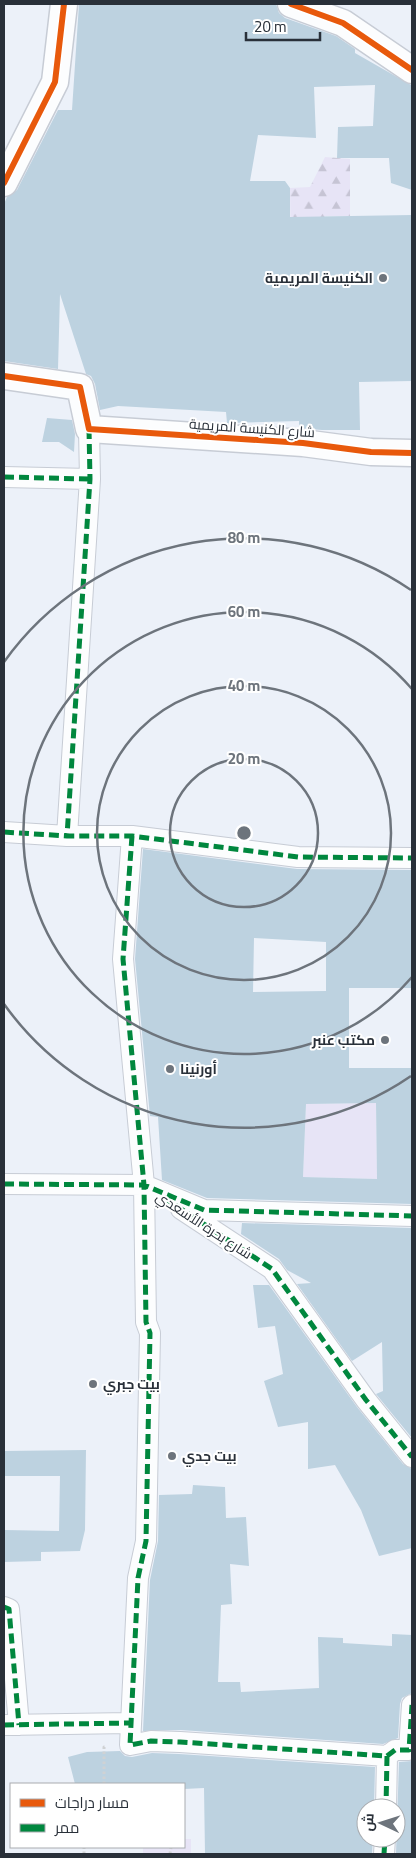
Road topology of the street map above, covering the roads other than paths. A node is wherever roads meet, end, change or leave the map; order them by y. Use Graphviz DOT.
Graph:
graph roads {
  1 [pos="64,4"];
  2 [pos="291,4"];
  3 [pos="412,70"];
  4 [pos="4,183"];
  5 [pos="4,376"];
  6 [pos="89,429"];
  7 [pos="412,453"];
  8 [pos="4,476"];
  9 [pos="90,478"];
  10 [pos="4,832"];
  11 [pos="67,836"];
  12 [pos="132,836"];
  13 [pos="412,858"];
  14 [pos="4,1184"];
  15 [pos="144,1185"];
  16 [pos="412,1216"];
  17 [pos="412,1457"];
  18 [pos="4,1607"];
  19 [pos="412,1705"];
  20 [pos="129,1723"];
  21 [pos="12,1725"];
  22 [pos="387,1756"];
  23 [pos="386,1798"];
  1 -- 4 [label="street"];
  2 -- 3 [label="street"];
  5 -- 6 [label="street"];
  6 -- 7 [label="street, شارع الكنيسة المريمية"];
  6 -- 9 [label="street"];
  8 -- 9 [label="street"];
  9 -- 11 [label="street"];
  10 -- 11 [label="street"];
  11 -- 12 [label="street"];
  12 -- 13 [label="street"];
  12 -- 15 [label="street"];
  14 -- 15 [label="street"];
  15 -- 16 [label="street, شارع بحرة الأسعدي"];
  15 -- 17 [label="street, شارع بحرة الأسعدي"];
  15 -- 20 [label="street"];
  18 -- 21 [label="street"];
  19 -- 22 [label="street"];
  20 -- 21 [label="street"];
  20 -- 22 [label="street"];
  22 -- 23 [label="street"];
}
